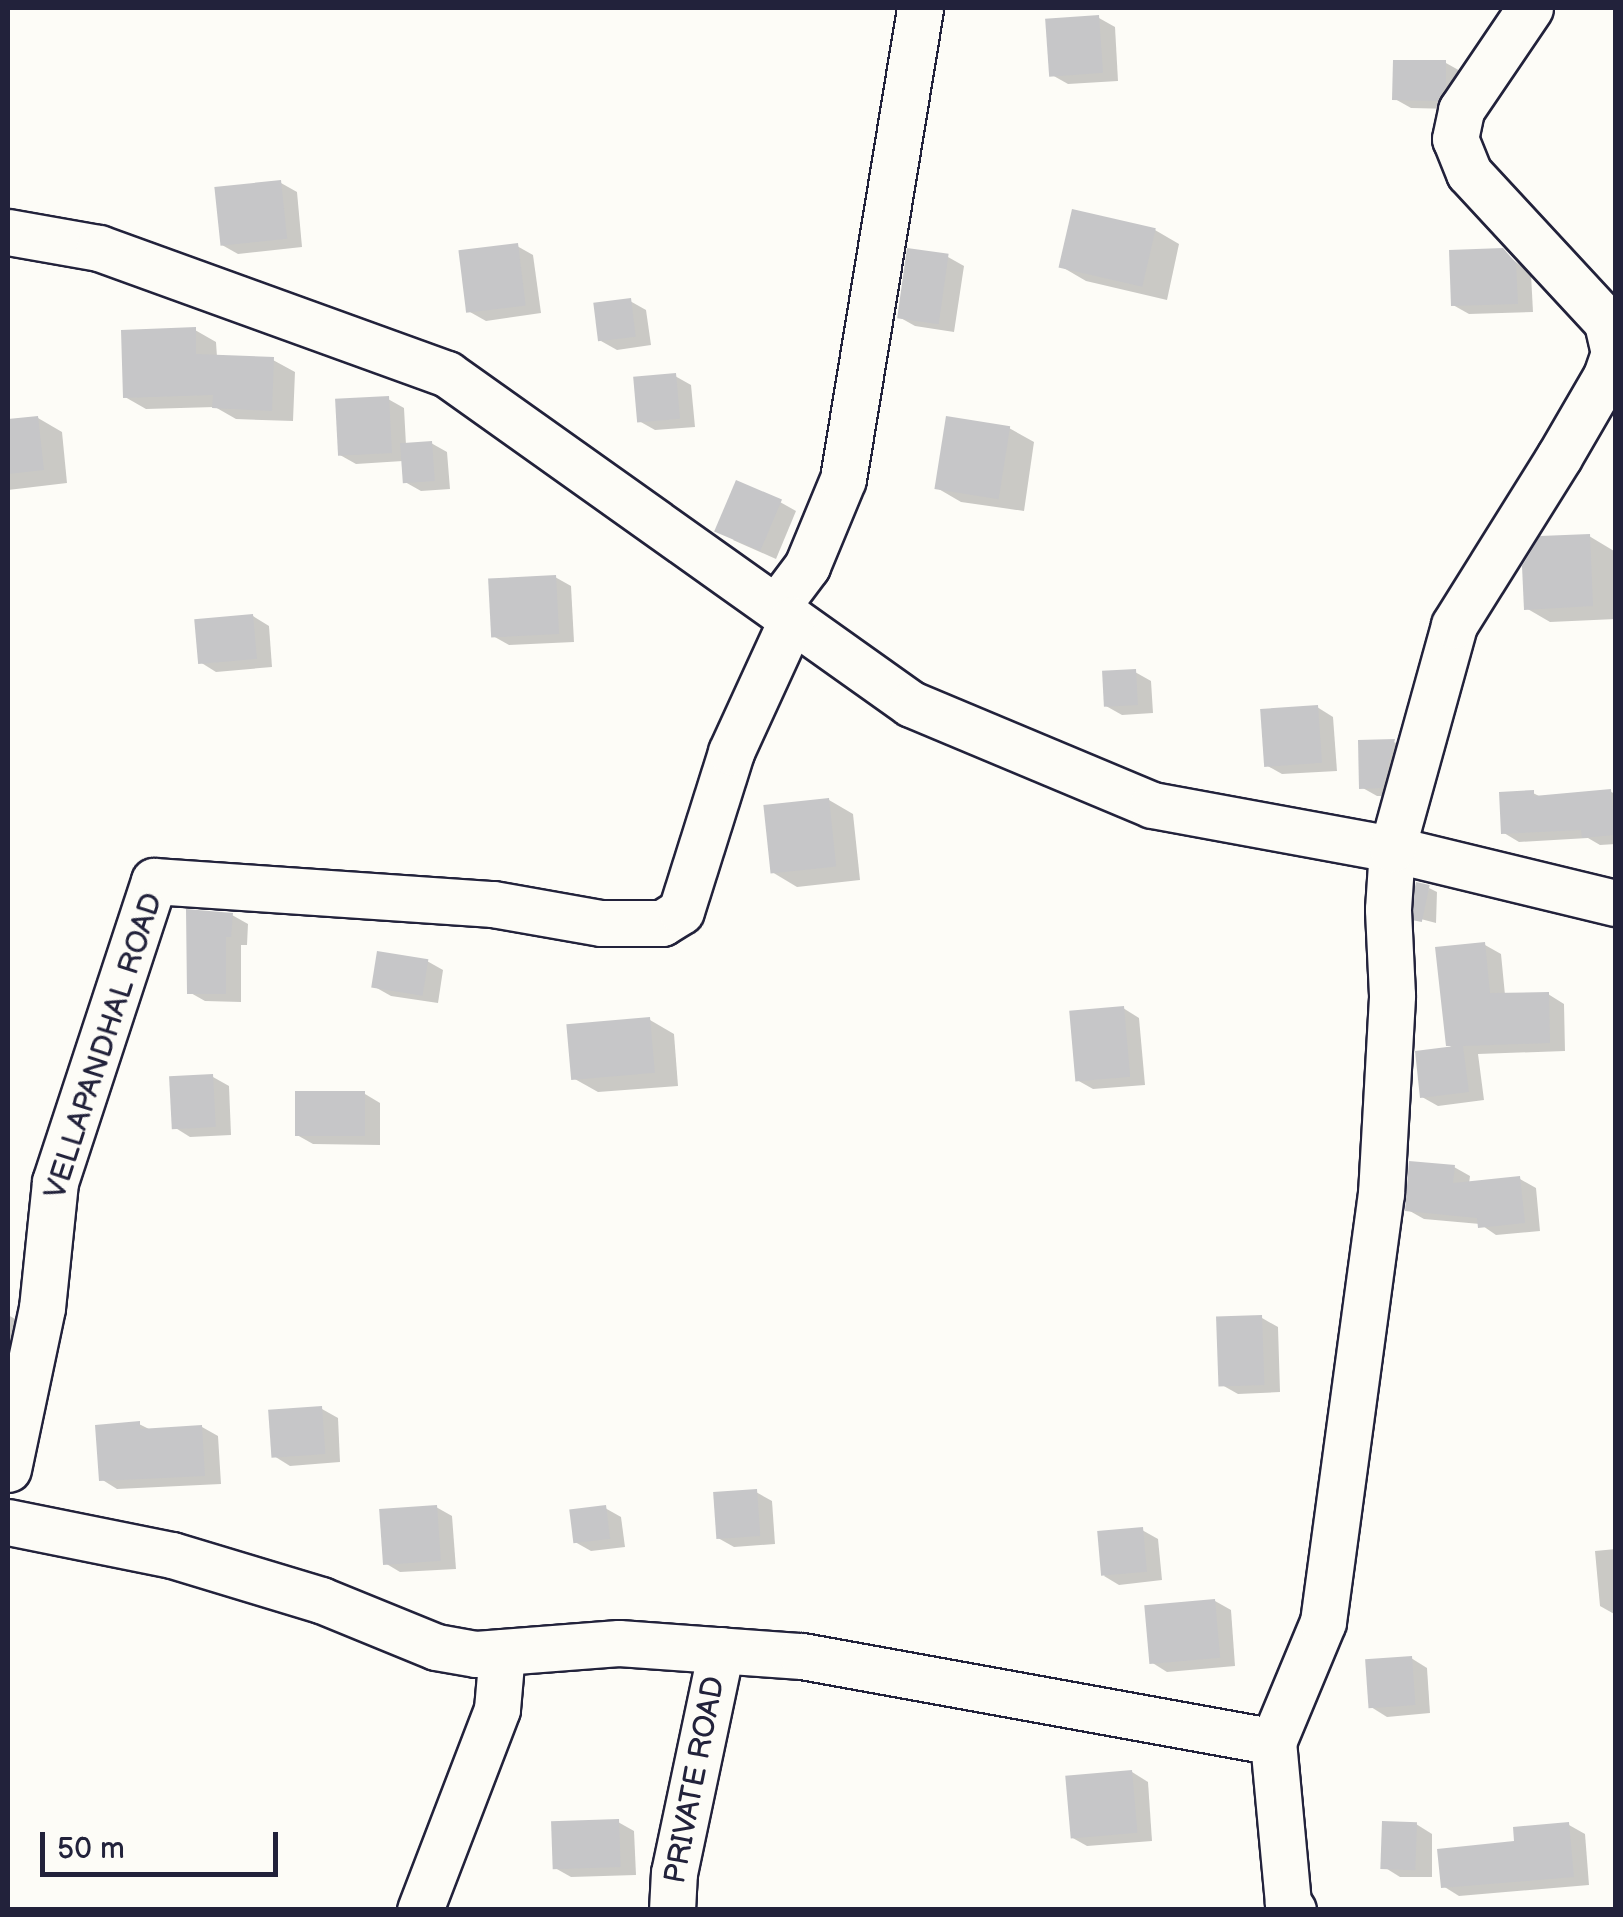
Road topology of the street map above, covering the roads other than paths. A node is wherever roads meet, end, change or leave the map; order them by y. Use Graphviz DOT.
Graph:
graph roads {
  1 [pos="920,8"];
  2 [pos="1530,8"];
  3 [pos="8,232"];
  4 [pos="787,615"];
  5 [pos="1392,848"];
  6 [pos="1616,903"];
  7 [pos="8,1469"];
  8 [pos="8,1522"];
  9 [pos="721,1650"];
  10 [pos="502,1652"];
  11 [pos="1273,1742"];
  12 [pos="1284,1864"];
  13 [pos="420,1910"];
  14 [pos="672,1910"];
  15 [pos="1260,1910"];
  16 [pos="1293,1910"];
  1 -- 4 [label="street"];
  2 -- 5 [label="street"];
  3 -- 4 [label="street"];
  4 -- 5 [label="street"];
  4 -- 7 [label="street, VELLAPANDHAL ROAD"];
  5 -- 6 [label="street"];
  5 -- 11 [label="street"];
  8 -- 10 [label="street"];
  9 -- 10 [label="street"];
  9 -- 11 [label="street"];
  9 -- 14 [label="street, PRIVATE ROAD"];
  10 -- 13 [label="street"];
  11 -- 12 [label="street"];
  12 -- 15 [label="street"];
  12 -- 16 [label="street"];
}
